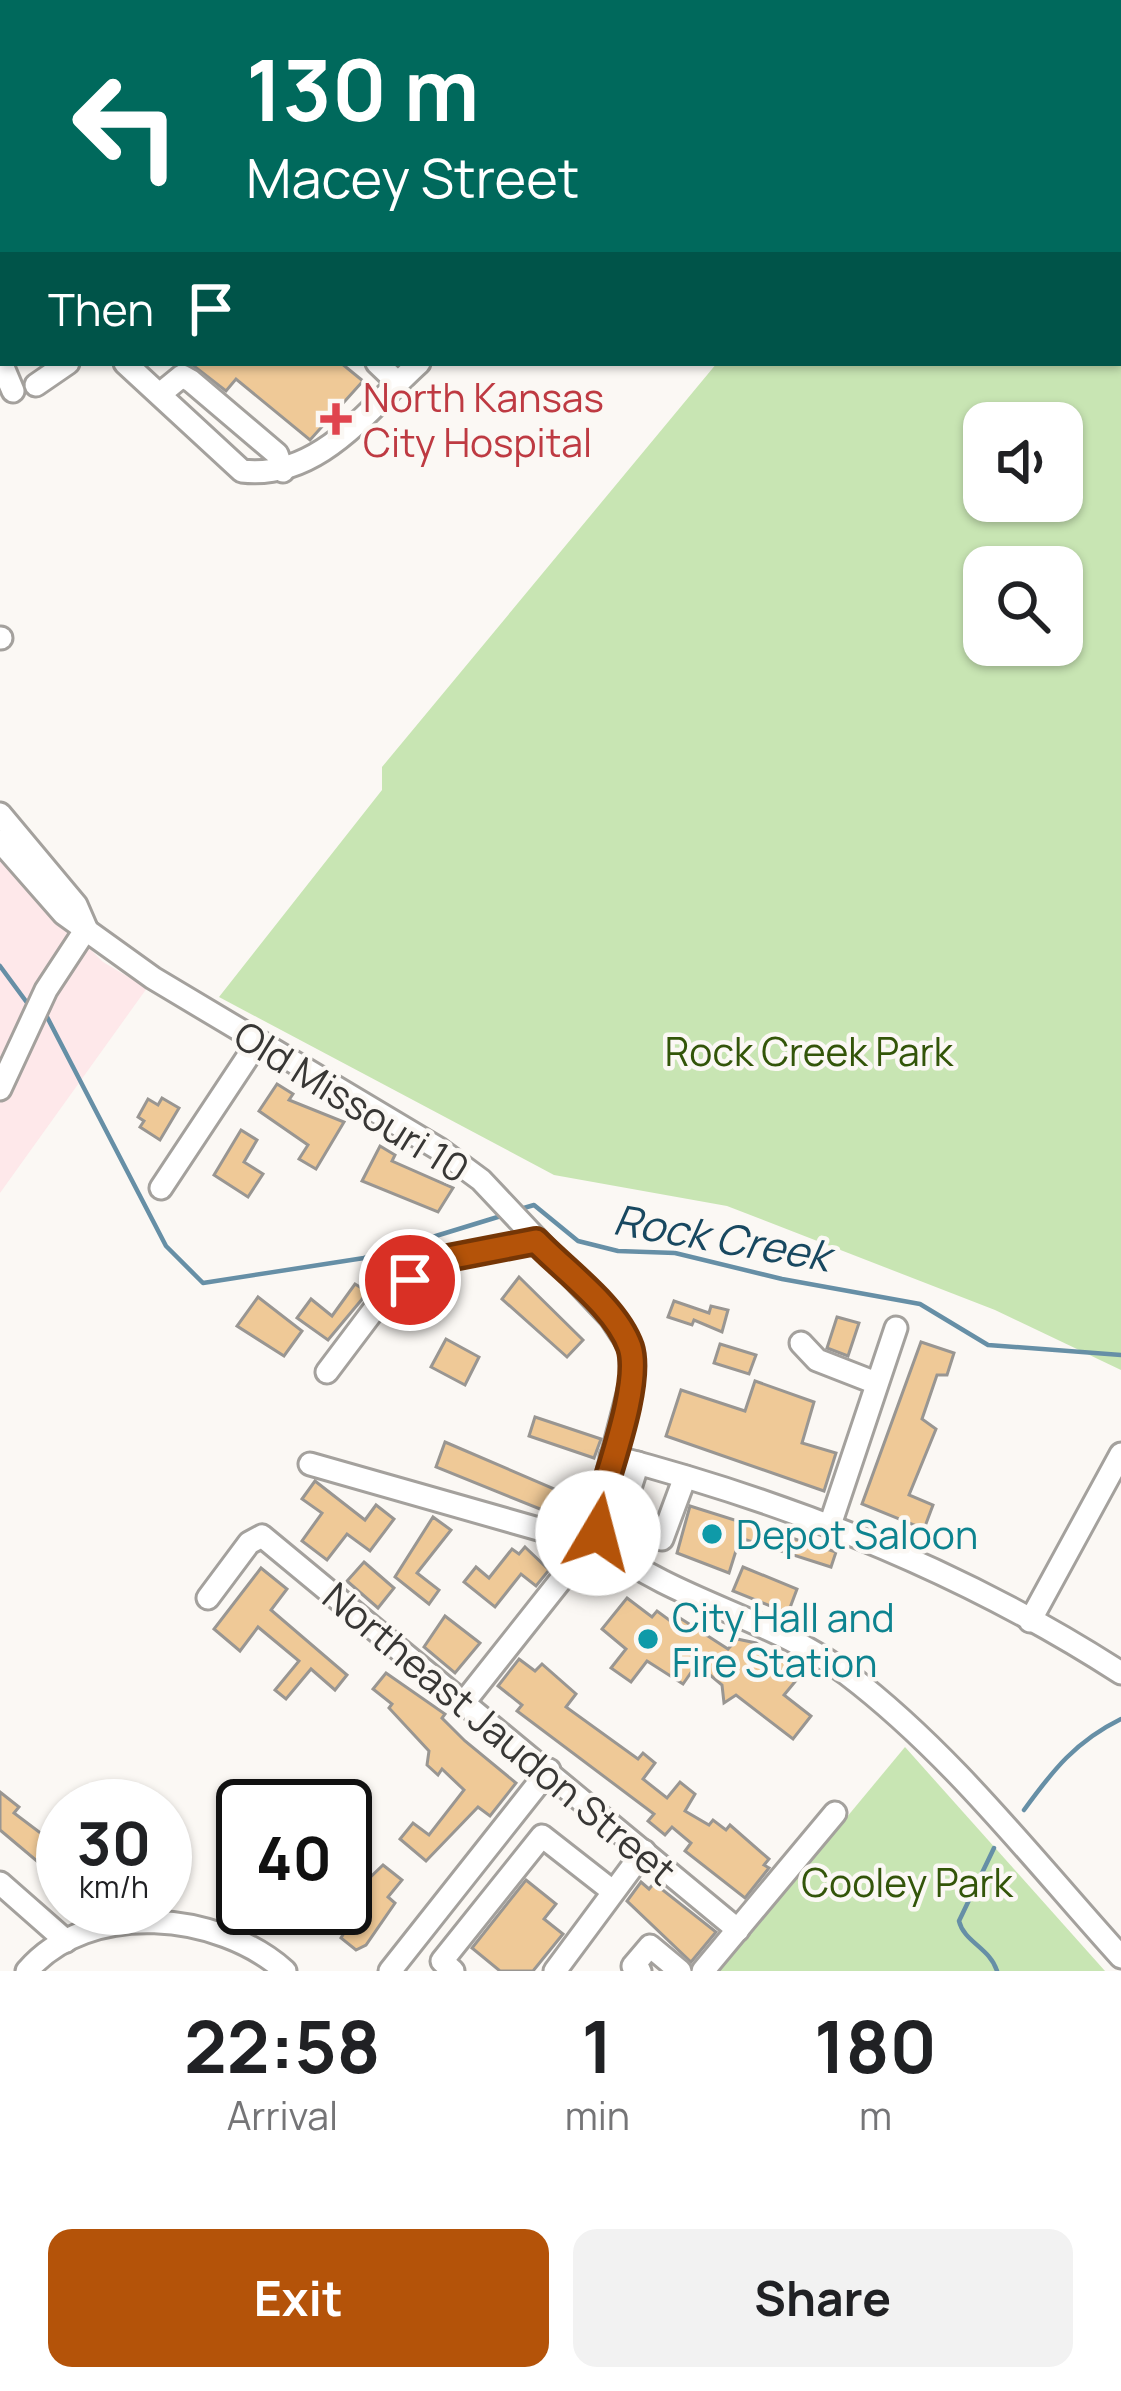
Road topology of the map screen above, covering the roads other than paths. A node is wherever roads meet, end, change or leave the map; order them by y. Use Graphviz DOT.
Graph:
graph roads {
  1 [pos="3,366"];
  2 [pos="64,366"];
  3 [pos="128,366"];
  4 [pos="380,366"];
  5 [pos="416,366"];
  6 [pos="398,383"];
  7 [pos="36,385"];
  8 [pos="13,391"];
  9 [pos="160,394"];
  10 [pos="283,471"];
  11 [pos="0,814"];
  12 [pos="0,841"];
  13 [pos="86,929"];
  14 [pos="257,1043"];
  15 [pos="0,1089"];
  16 [pos="161,1188"];
  17 [pos="531,1234"];
  18 [pos="896,1328"];
  19 [pos="801,1343"];
  20 [pos="327,1372"];
  21 [pos="876,1383"];
  22 [pos="1121,1454"];
  23 [pos="611,1456"];
  24 [pos="638,1463"];
  25 [pos="310,1464"];
  26 [pos="685,1478"];
  27 [pos="831,1522"];
  28 [pos="598,1523"];
  29 [pos="626,1524"];
  30 [pos="619,1556"];
  31 [pos="208,1598"];
  32 [pos="1030,1621"];
  33 [pos="1121,1672"];
  34 [pos="465,1702"];
  35 [pos="549,1770"];
  36 [pos="835,1813"];
  37 [pos="644,1851"];
  38 [pos="0,1883"];
  39 [pos="611,1890"];
  40 [pos="738,1930"];
  41 [pos="66,1941"];
  42 [pos="1121,1958"];
  43 [pos="27,1971"];
  44 [pos="285,1971"];
  45 [pos="390,1971"];
  46 [pos="453,1971"];
  47 [pos="555,1971"];
  48 [pos="640,1971"];
  49 [pos="680,1971"];
  50 [pos="703,1971"];
  1 -- 8 [label="street"];
  2 -- 7 [label="street"];
  3 -- 9 [label="street"];
  4 -- 6 [label="street"];
  5 -- 6 [label="street"];
  6 -- 10 [label="street"];
  9 -- 10 [label="street"];
  9 -- 10 [label="street"];
  11 -- 13 [label="street"];
  12 -- 13 [label="street, Old Missouri 10"];
  13 -- 14 [label="street, Old Missouri 10"];
  13 -- 15 [label="street"];
  14 -- 16 [label="street"];
  14 -- 17 [label="street, Old Missouri 10"];
  17 -- 20 [label="street"];
  17 -- 23 [label="street, Old Missouri 10"];
  18 -- 21 [label="street"];
  19 -- 21 [label="street"];
  21 -- 27 [label="street"];
  22 -- 32 [label="street"];
  23 -- 24 [label="street"];
  23 -- 28 [label="street, Old Missouri 10"];
  24 -- 26 [label="street"];
  24 -- 29 [label="street"];
  25 -- 28 [label="street"];
  26 -- 27 [label="street"];
  26 -- 29 [label="street"];
  27 -- 32 [label="street"];
  28 -- 29 [label="street"];
  28 -- 30 [label="street"];
  28 -- 34 [label="street"];
  29 -- 30 [label="street"];
  30 -- 42 [label="street"];
  31 -- 34 [label="street, Northeast Jaudon Street"];
  32 -- 33 [label="street"];
  34 -- 35 [label="street, Northeast Jaudon Street"];
  35 -- 37 [label="street, Northeast Jaudon Street"];
  35 -- 45 [label="street"];
  36 -- 40 [label="street"];
  37 -- 39 [label="street"];
  37 -- 40 [label="street, Northeast Jaudon Street"];
  38 -- 41 [label="street"];
  39 -- 46 [label="street"];
  39 -- 47 [label="street"];
  40 -- 50 [label="street"];
  41 -- 43 [label="street"];
  41 -- 44 [label="street"];
  48 -- 49 [label="street"];
}
